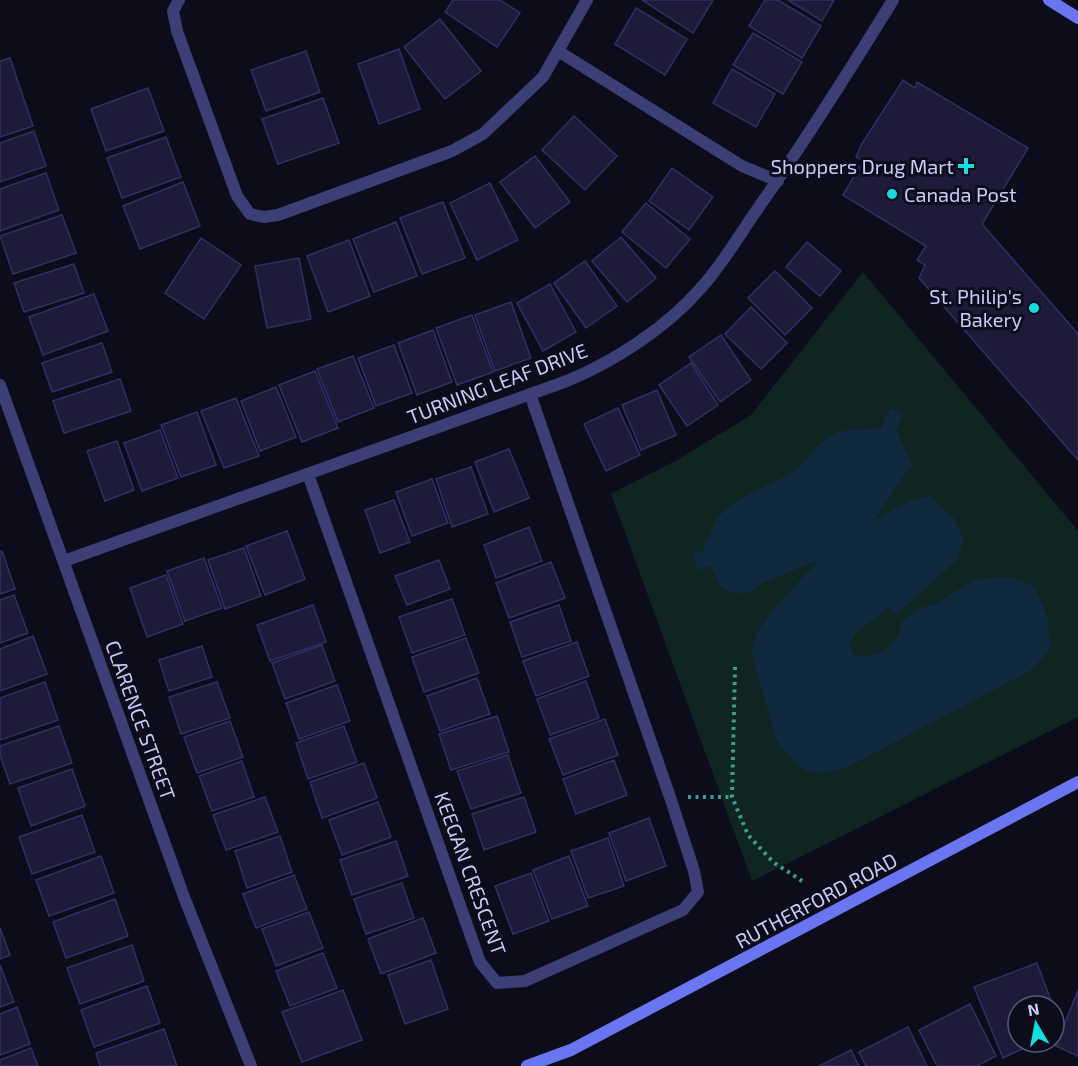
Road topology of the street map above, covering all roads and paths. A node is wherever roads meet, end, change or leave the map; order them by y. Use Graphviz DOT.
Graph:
graph roads {
  1 [pos="179,0"];
  2 [pos="587,0"];
  3 [pos="892,0"];
  4 [pos="1049,0"];
  5 [pos="1078,18"];
  6 [pos="558,51"];
  7 [pos="778,181"];
  8 [pos="0,385"];
  9 [pos="530,394"];
  10 [pos="308,474"];
  11 [pos="64,561"];
  12 [pos="735,667"];
  13 [pos="1078,782"];
  14 [pos="670,797"];
  15 [pos="732,797"];
  16 [pos="802,881"];
  17 [pos="571,1050"];
  18 [pos="251,1066"];
  19 [pos="527,1066"];
  20 [pos="555,1066"];
  1 -- 6 [label="street"];
  2 -- 6 [label="street"];
  3 -- 7 [label="street, TURNING LEAF DRIVE"];
  4 -- 5 [label="main road"];
  6 -- 7 [label="street"];
  7 -- 9 [label="street, TURNING LEAF DRIVE"];
  8 -- 11 [label="street, CLARENCE STREET"];
  9 -- 10 [label="street, TURNING LEAF DRIVE"];
  9 -- 14 [label="street, KEEGAN CRESCENT"];
  10 -- 11 [label="street, TURNING LEAF DRIVE"];
  10 -- 14 [label="street, KEEGAN CRESCENT"];
  11 -- 18 [label="street, CLARENCE STREET"];
  12 -- 15 [label="path"];
  13 -- 17 [label="main road, RUTHERFORD ROAD"];
  14 -- 15 [label="path"];
  15 -- 16 [label="path"];
  17 -- 19 [label="main road, RUTHERFORD ROAD"];
  17 -- 20 [label="main road, RUTHERFORD ROAD"];
}
